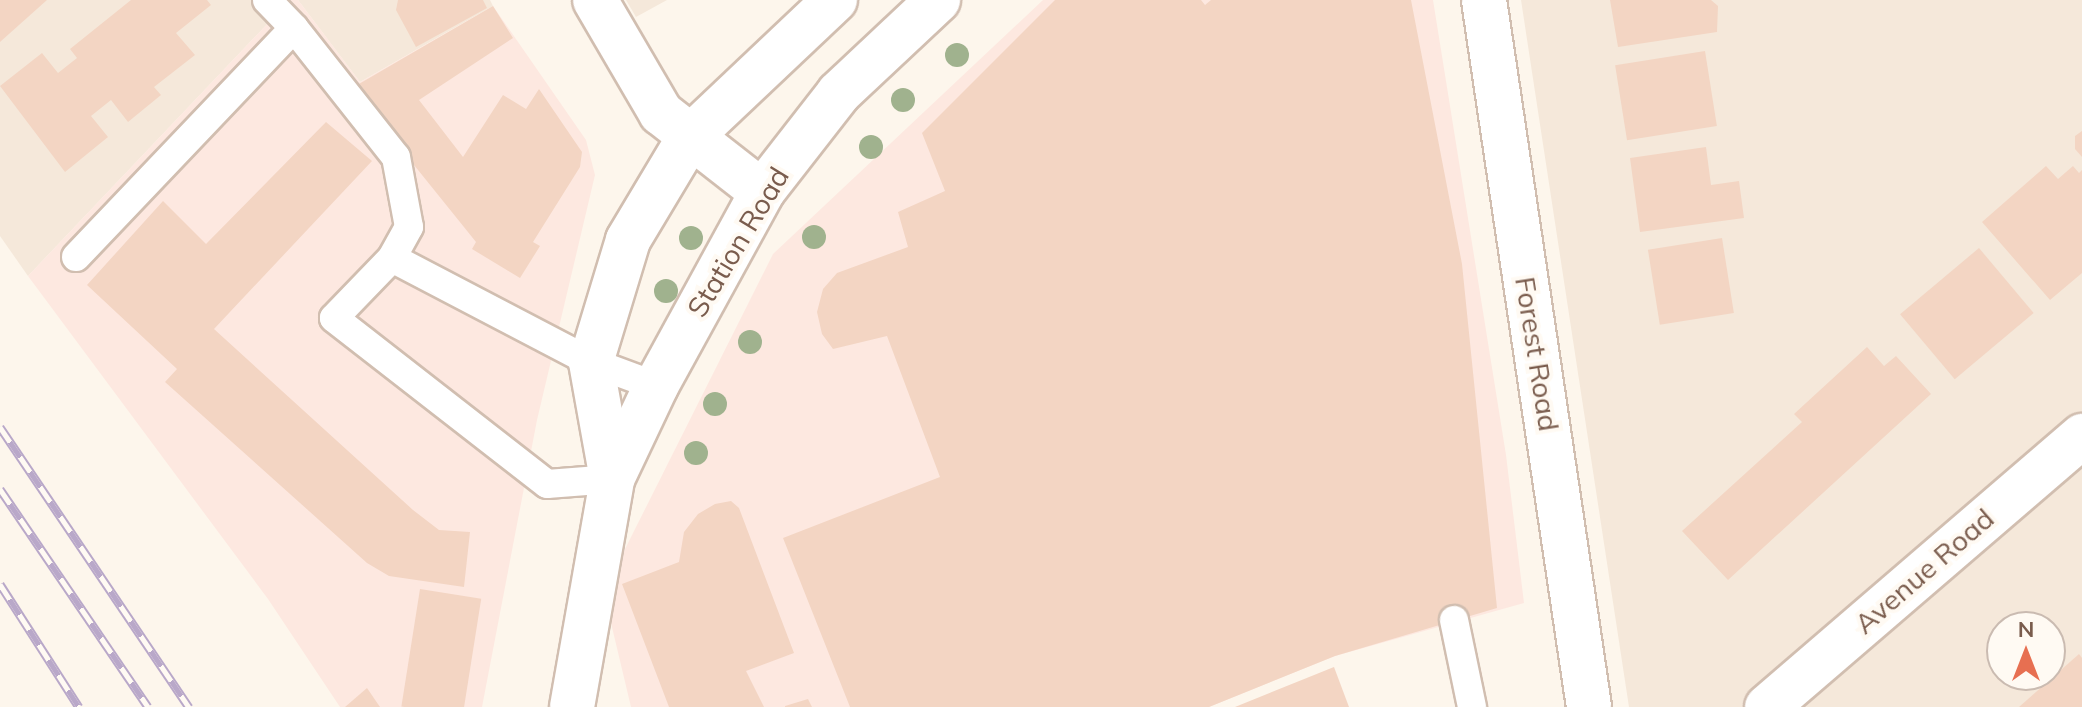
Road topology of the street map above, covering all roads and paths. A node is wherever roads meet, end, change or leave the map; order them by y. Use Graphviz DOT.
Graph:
graph roads {
  1 [pos="267,0"];
  2 [pos="595,0"];
  3 [pos="835,0"];
  4 [pos="938,0"];
  5 [pos="1484,0"];
  6 [pos="294,28"];
  7 [pos="689,138"];
  8 [pos="762,192"];
  9 [pos="76,257"];
  10 [pos="392,258"];
  11 [pos="591,362"];
  12 [pos="656,386"];
  13 [pos="2082,436"];
  14 [pos="612,479"];
  15 [pos="1454,620"];
  16 [pos="572,707"];
  17 [pos="1472,707"];
  18 [pos="1589,707"];
  19 [pos="1767,707"];
  1 -- 6 [label="lane"];
  2 -- 7 [label="main road"];
  3 -- 7 [label="main road, Station Road"];
  4 -- 8 [label="main road, Station Road"];
  5 -- 18 [label="main road, Forest Road"];
  6 -- 9 [label="lane"];
  6 -- 10 [label="lane"];
  7 -- 8 [label="main road"];
  7 -- 11 [label="main road, Station Road"];
  8 -- 12 [label="main road, Station Road"];
  10 -- 11 [label="lane"];
  10 -- 14 [label="lane"];
  11 -- 12 [label="lane"];
  11 -- 14 [label="main road, Station Road"];
  12 -- 14 [label="main road, Station Road"];
  13 -- 19 [label="main road, Avenue Road"];
  14 -- 16 [label="main road, Station Road"];
  15 -- 17 [label="lane"];
}
